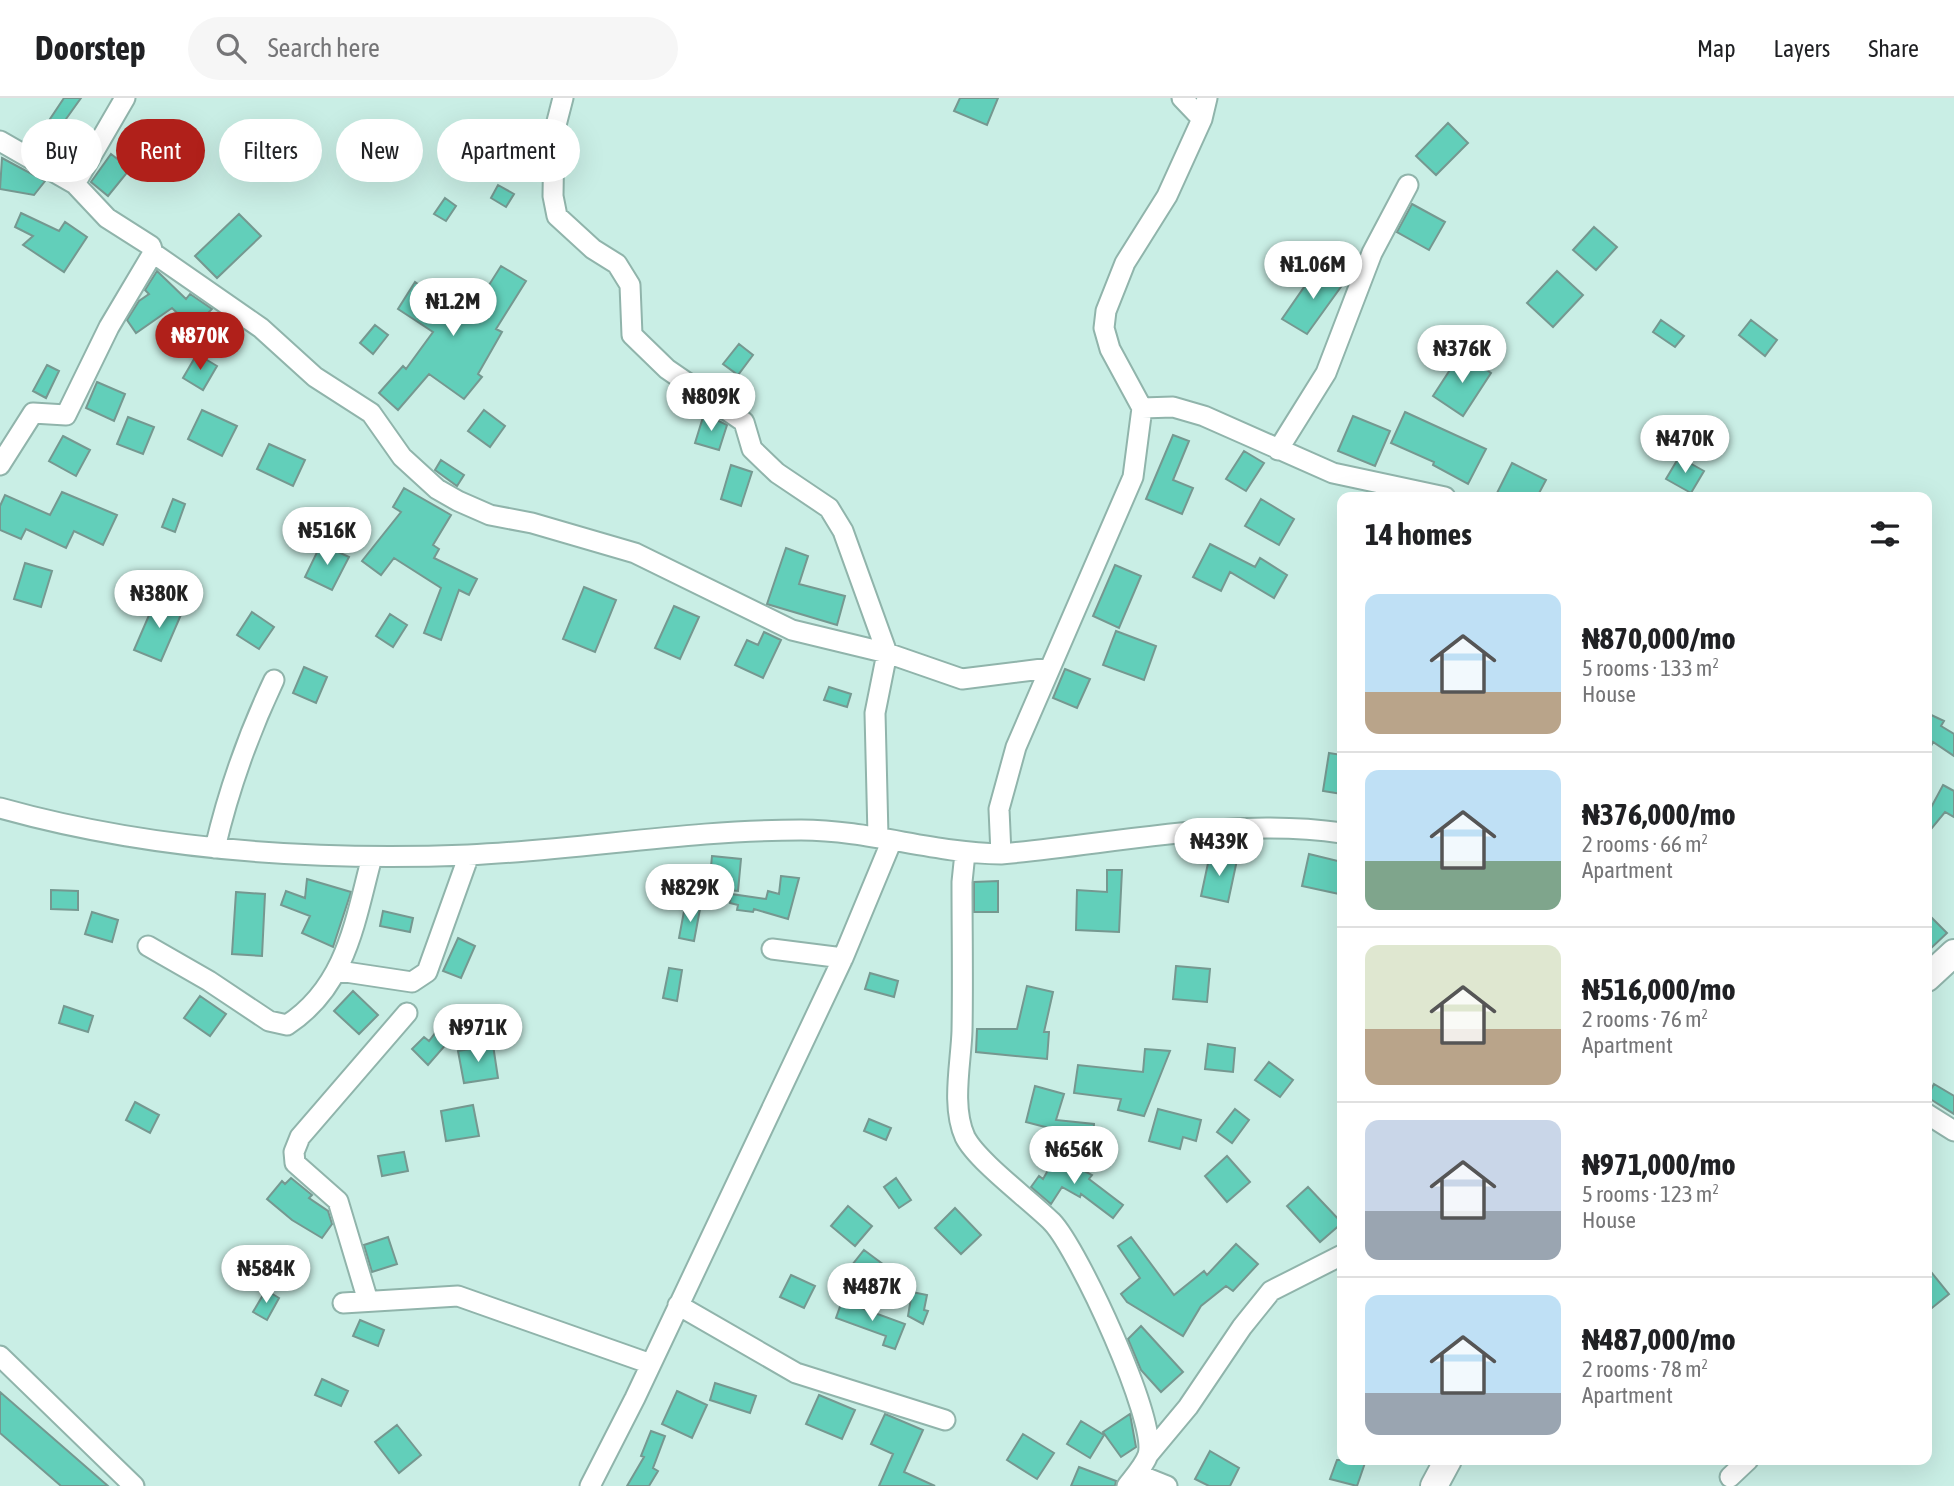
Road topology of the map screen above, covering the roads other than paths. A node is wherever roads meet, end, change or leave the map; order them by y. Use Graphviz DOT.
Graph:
graph roads {
  1 [pos="125,98"];
  2 [pos="563,98"];
  3 [pos="1182,98"];
  4 [pos="1190,98"];
  5 [pos="1207,98"];
  6 [pos="1202,119"];
  7 [pos="0,141"];
  8 [pos="75,184"];
  9 [pos="1408,185"];
  10 [pos="153,253"];
  11 [pos="1142,408"];
  12 [pos="1278,450"];
  13 [pos="0,465"];
  14 [pos="1421,492"];
  15 [pos="887,653"];
  16 [pos="1050,668"];
  17 [pos="274,680"];
  18 [pos="0,808"];
  19 [pos="1337,832"];
  20 [pos="885,838"];
  21 [pos="215,848"];
  22 [pos="965,853"];
  23 [pos="1001,854"];
  24 [pos="469,855"];
  25 [pos="372,857"];
  26 [pos="148,946"];
  27 [pos="772,949"];
  28 [pos="1954,953"];
  29 [pos="842,958"];
  30 [pos="339,971"];
  31 [pos="1932,973"];
  32 [pos="407,1013"];
  33 [pos="1932,1117"];
  34 [pos="1954,1131"];
  35 [pos="1337,1258"];
  36 [pos="368,1301"];
  37 [pos="343,1303"];
  38 [pos="678,1306"];
  39 [pos="0,1356"];
  40 [pos="651,1364"];
  41 [pos="945,1420"];
  42 [pos="1148,1455"];
  43 [pos="1445,1465"];
  44 [pos="1743,1465"];
  45 [pos="1730,1477"];
  46 [pos="1132,1480"];
  47 [pos="134,1486"];
  48 [pos="590,1486"];
  49 [pos="1167,1486"];
  50 [pos="1434,1486"];
  1 -- 8 [label="street"];
  2 -- 15 [label="street"];
  3 -- 6 [label="street"];
  4 -- 6 [label="street"];
  5 -- 6 [label="street"];
  6 -- 11 [label="street"];
  7 -- 8 [label="street"];
  8 -- 10 [label="street"];
  9 -- 12 [label="street"];
  10 -- 13 [label="street"];
  10 -- 15 [label="street"];
  11 -- 12 [label="street"];
  11 -- 16 [label="street"];
  12 -- 14 [label="street"];
  15 -- 16 [label="street"];
  15 -- 20 [label="street"];
  16 -- 23 [label="street"];
  17 -- 21 [label="street"];
  18 -- 21 [label="street"];
  19 -- 23 [label="street"];
  20 -- 22 [label="street"];
  20 -- 24 [label="street"];
  20 -- 29 [label="street"];
  21 -- 25 [label="street"];
  22 -- 23 [label="street"];
  22 -- 42 [label="street"];
  24 -- 25 [label="street"];
  24 -- 30 [label="street"];
  25 -- 30 [label="street"];
  26 -- 30 [label="street"];
  27 -- 29 [label="street"];
  28 -- 31 [label="street"];
  29 -- 38 [label="street"];
  32 -- 36 [label="street"];
  33 -- 34 [label="street"];
  35 -- 42 [label="street"];
  36 -- 37 [label="street"];
  36 -- 40 [label="street"];
  38 -- 40 [label="street"];
  38 -- 41 [label="street"];
  39 -- 47 [label="street"];
  40 -- 48 [label="street"];
  42 -- 46 [label="street"];
  43 -- 50 [label="street"];
  44 -- 45 [label="street"];
  46 -- 49 [label="street"];
}
